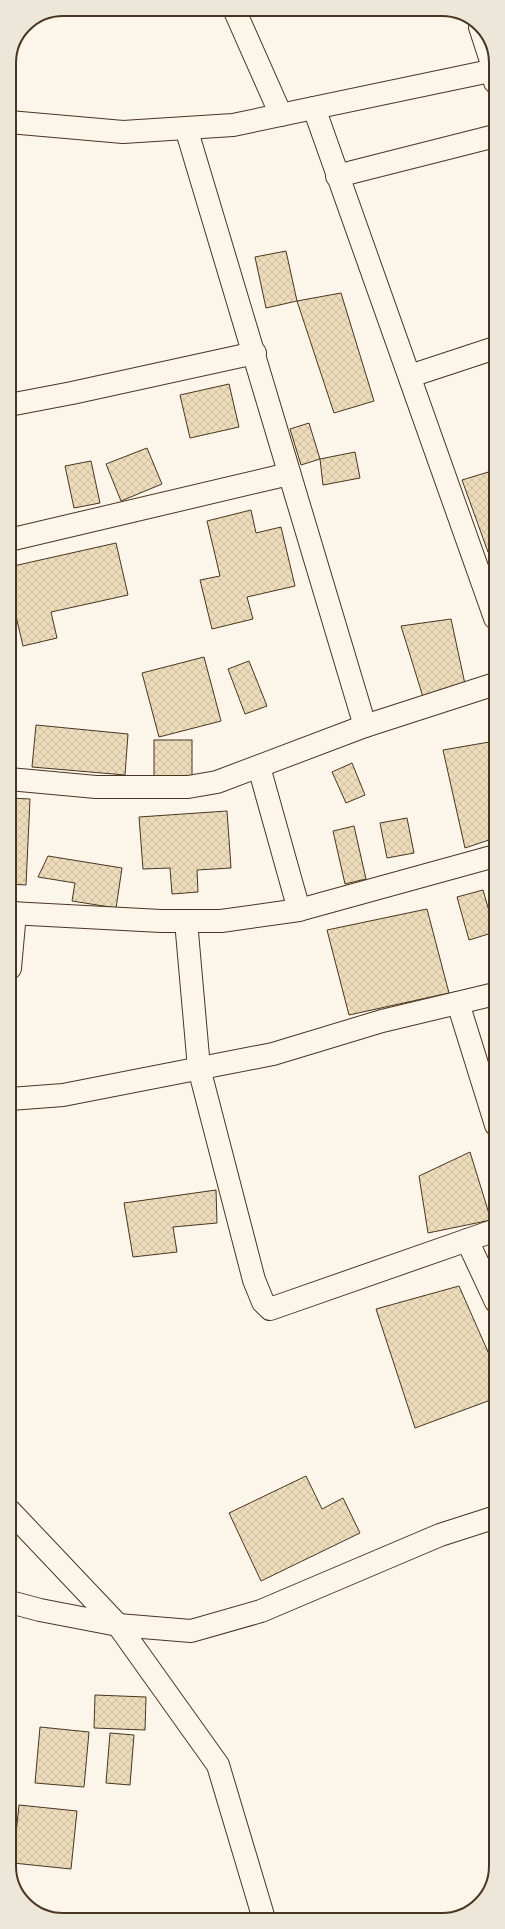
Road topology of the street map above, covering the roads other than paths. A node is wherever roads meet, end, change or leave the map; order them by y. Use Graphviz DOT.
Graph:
graph roads {
  1 [pos="237,16"];
  2 [pos="489,75"];
  3 [pos="314,108"];
  4 [pos="281,115"];
  5 [pos="16,123"];
  6 [pos="186,128"];
  7 [pos="489,138"];
  8 [pos="338,176"];
  9 [pos="489,350"];
  10 [pos="255,353"];
  11 [pos="410,376"];
  12 [pos="16,404"];
  13 [pos="289,474"];
  14 [pos="16,538"];
  15 [pos="489,601"];
  16 [pos="489,686"];
  17 [pos="365,726"];
  18 [pos="259,767"];
  19 [pos="16,780"];
  20 [pos="489,858"];
  21 [pos="299,910"];
  22 [pos="16,913"];
  23 [pos="186,921"];
  24 [pos="489,996"];
  25 [pos="458,1003"];
  26 [pos="199,1068"];
  27 [pos="16,1099"];
  28 [pos="489,1103"];
  29 [pos="489,1232"];
  30 [pos="466,1240"];
  31 [pos="489,1288"];
  32 [pos="16,1517"];
  33 [pos="489,1519"];
  34 [pos="16,1604"];
  35 [pos="118,1625"];
  36 [pos="262,1913"];
  1 -- 4 [label="street"];
  2 -- 3 [label="street"];
  3 -- 4 [label="street"];
  3 -- 8 [label="street"];
  4 -- 6 [label="street"];
  5 -- 6 [label="street"];
  6 -- 10 [label="street"];
  7 -- 8 [label="street"];
  8 -- 11 [label="street"];
  9 -- 11 [label="street"];
  10 -- 12 [label="street"];
  10 -- 13 [label="street"];
  11 -- 15 [label="street"];
  13 -- 14 [label="street"];
  13 -- 17 [label="street"];
  16 -- 17 [label="street"];
  17 -- 18 [label="street"];
  18 -- 19 [label="street"];
  18 -- 21 [label="street"];
  20 -- 21 [label="street"];
  21 -- 23 [label="street"];
  22 -- 23 [label="street"];
  23 -- 26 [label="street"];
  24 -- 25 [label="street"];
  25 -- 26 [label="street"];
  25 -- 28 [label="street"];
  26 -- 27 [label="street"];
  26 -- 30 [label="street"];
  29 -- 30 [label="street"];
  30 -- 31 [label="street"];
  32 -- 35 [label="street"];
  33 -- 35 [label="street"];
  34 -- 35 [label="street"];
  35 -- 36 [label="street"];
}
